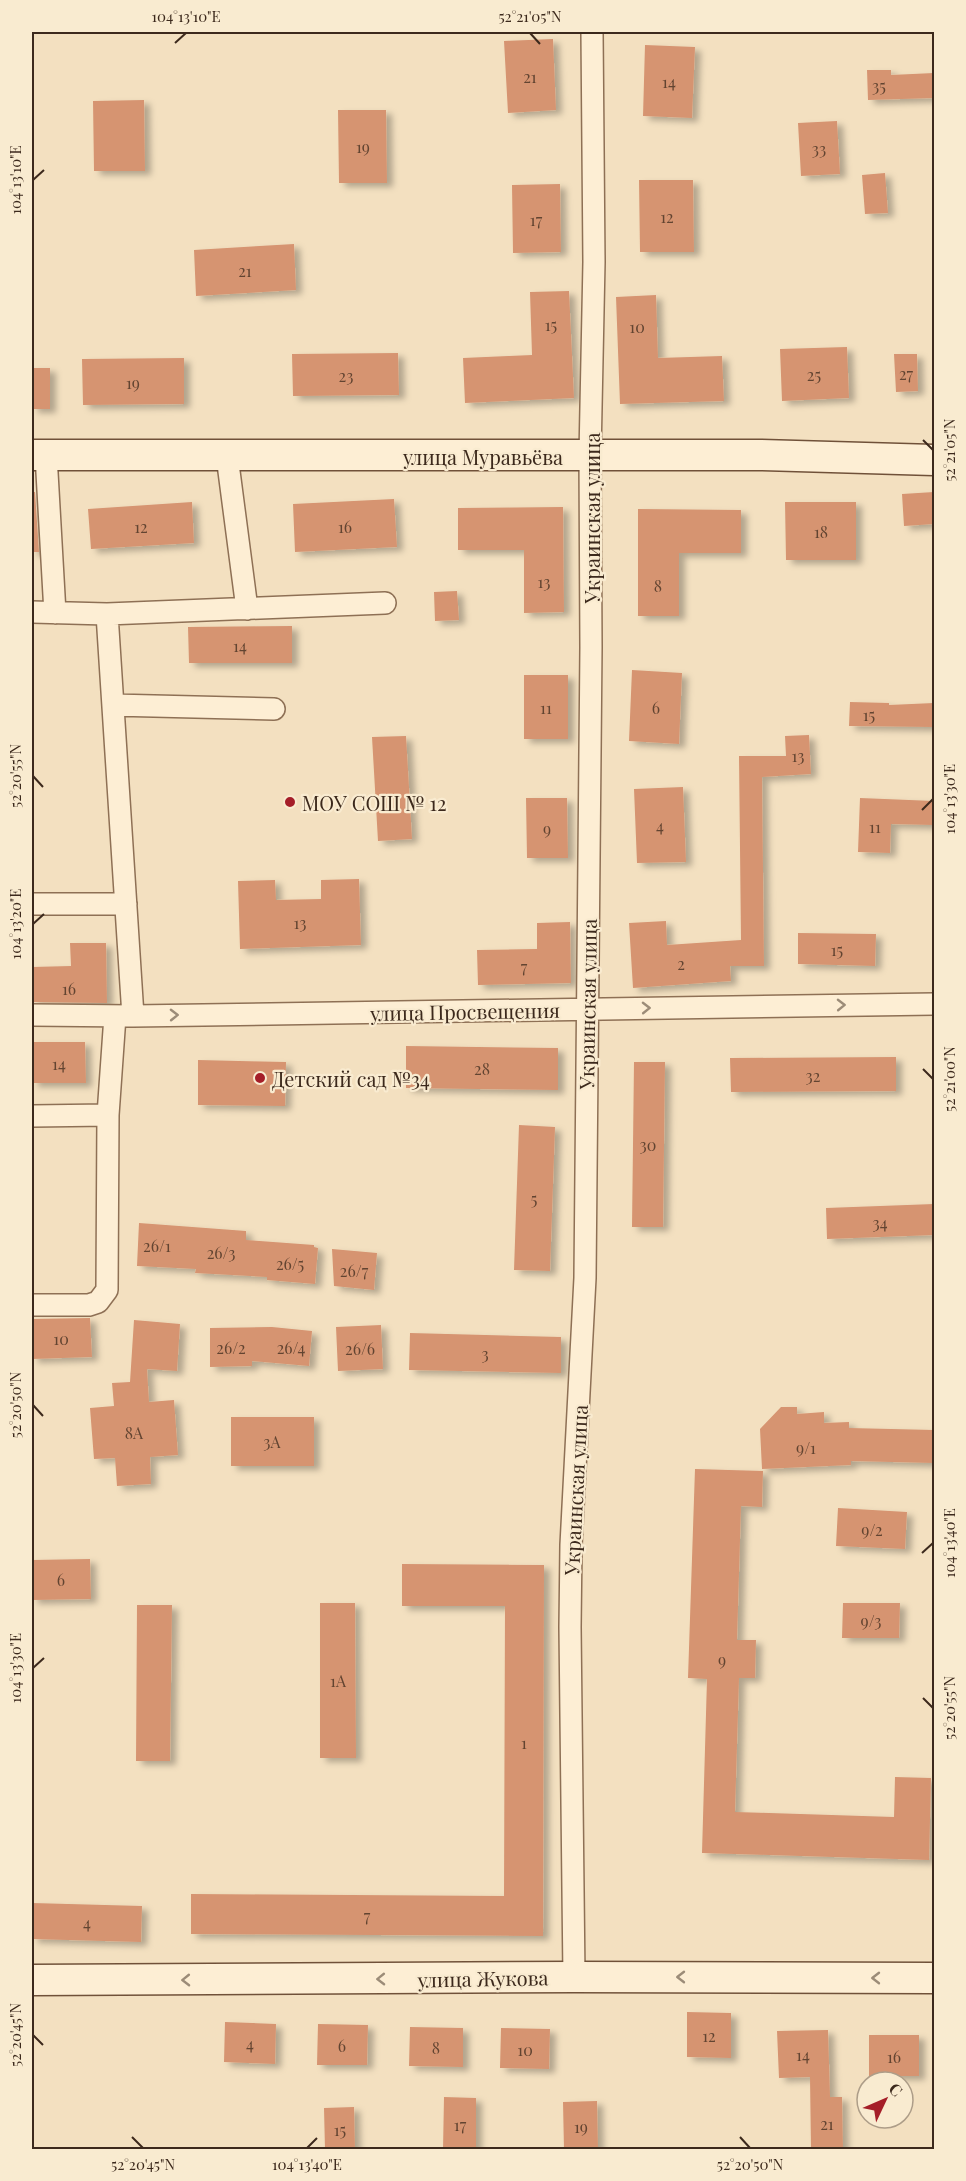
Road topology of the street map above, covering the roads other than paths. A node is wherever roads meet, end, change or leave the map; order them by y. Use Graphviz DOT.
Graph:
graph roads {
  1 [pos="592,32"];
  2 [pos="39,455"];
  3 [pos="590,455"];
  4 [pos="227,456"];
  5 [pos="934,460"];
  6 [pos="385,603"];
  7 [pos="247,609"];
  8 [pos="32,612"];
  9 [pos="55,613"];
  10 [pos="107,614"];
  11 [pos="113,705"];
  12 [pos="273,709"];
  13 [pos="32,904"];
  14 [pos="126,904"];
  15 [pos="934,1004"];
  16 [pos="587,1009"];
  17 [pos="32,1015"];
  18 [pos="124,1016"];
  19 [pos="108,1115"];
  20 [pos="32,1116"];
  21 [pos="32,1305"];
  22 [pos="574,1977"];
  23 [pos="934,1978"];
  24 [pos="32,1980"];
  1 -- 3 [label="street, Украинская улица"];
  2 -- 4 [label="street, улица Муравьёва"];
  2 -- 9 [label="street"];
  3 -- 4 [label="street, улица Муравьёва"];
  3 -- 5 [label="street, улица Муравьёва"];
  3 -- 16 [label="street, Украинская улица"];
  4 -- 7 [label="street"];
  6 -- 7 [label="street"];
  7 -- 10 [label="street"];
  8 -- 9 [label="street"];
  9 -- 10 [label="street"];
  10 -- 11 [label="street"];
  11 -- 12 [label="street"];
  11 -- 14 [label="street"];
  13 -- 14 [label="street"];
  14 -- 18 [label="street"];
  16 -- 15 [label="street, улица Просвещения, one-way"];
  18 -- 16 [label="street, улица Просвещения, one-way"];
  16 -- 22 [label="street, Украинская улица"];
  17 -- 18 [label="street, улица Просвещения"];
  18 -- 19 [label="street"];
  19 -- 20 [label="street"];
  19 -- 21 [label="street"];
  23 -- 22 [label="street, улица Жукова, one-way"];
  22 -- 24 [label="street, улица Жукова, one-way"];
}
